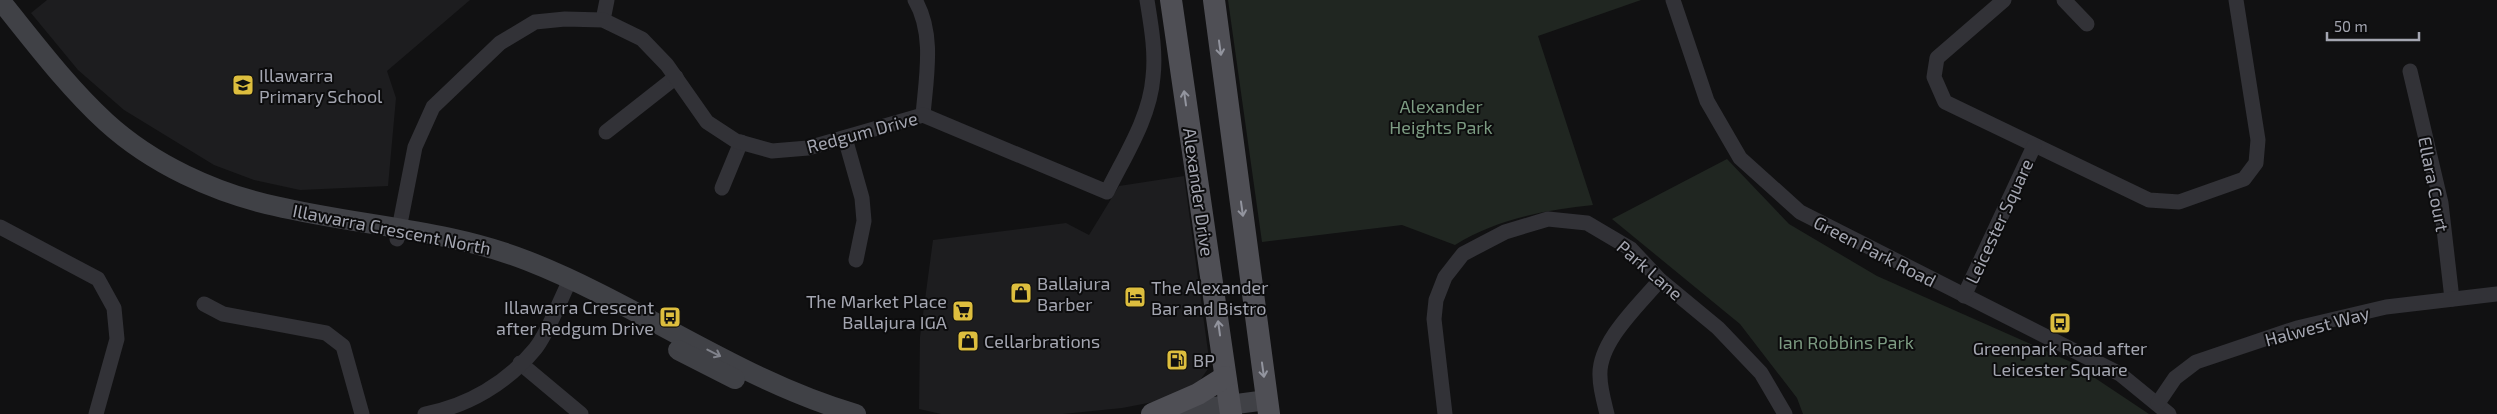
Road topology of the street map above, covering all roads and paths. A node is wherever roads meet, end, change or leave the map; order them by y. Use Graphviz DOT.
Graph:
graph roads {
  1 [pos="0,0"];
  2 [pos="607,0"];
  3 [pos="915,0"];
  4 [pos="1147,0"];
  5 [pos="1171,0"];
  6 [pos="1214,0"];
  7 [pos="1673,0"];
  8 [pos="2004,0"];
  9 [pos="2064,0"];
  10 [pos="2236,0"];
  11 [pos="0,13"];
  12 [pos="603,20"];
  13 [pos="2087,24"];
  14 [pos="2410,71"];
  15 [pos="676,77"];
  16 [pos="924,115"];
  17 [pos="606,132"];
  18 [pos="845,138"];
  19 [pos="742,142"];
  20 [pos="2034,146"];
  21 [pos="722,188"];
  22 [pos="0,227"];
  23 [pos="398,233"];
  24 [pos="856,260"];
  25 [pos="1660,280"];
  26 [pos="568,284"];
  27 [pos="2497,294"];
  28 [pos="1964,296"];
  29 [pos="2452,299"];
  30 [pos="204,304"];
  31 [pos="520,363"];
  32 [pos="1225,376"];
  33 [pos="2158,403"];
  34 [pos="1230,410"];
  35 [pos="1266,410"];
  36 [pos="447,412"];
  37 [pos="96,414"];
  38 [pos="362,414"];
  39 [pos="425,414"];
  40 [pos="581,414"];
  41 [pos="820,414"];
  42 [pos="856,414"];
  43 [pos="1152,414"];
  44 [pos="1161,414"];
  45 [pos="1445,414"];
  46 [pos="1607,414"];
  47 [pos="1785,414"];
  48 [pos="2169,414"];
  1 -- 23 [label="main road, Illawarra Crescent North"];
  2 -- 12 [label="street"];
  3 -- 16 [label="street"];
  4 -- 16 [label="street, Redgum Drive"];
  32 -- 5 [label="main road, Alexander Drive, one-way"];
  6 -- 35 [label="main road, one-way"];
  7 -- 28 [label="street, Green Park Road"];
  8 -- 20 [label="street, Leicester Square"];
  9 -- 13 [label="street"];
  10 -- 20 [label="street, Leicester Square"];
  11 -- 23 [label="main road, Illawarra Crescent North"];
  12 -- 15 [label="street, Redgum Drive"];
  12 -- 23 [label="street, Redgum Drive"];
  14 -- 29 [label="street, Ellara Court"];
  15 -- 17 [label="street"];
  15 -- 19 [label="street, Redgum Drive"];
  16 -- 18 [label="street, Redgum Drive"];
  18 -- 19 [label="street, Redgum Drive"];
  18 -- 24 [label="street"];
  19 -- 21 [label="street"];
  20 -- 28 [label="street, Leicester Square"];
  22 -- 37 [label="street"];
  23 -- 26 [label="main road, Illawarra Crescent North"];
  25 -- 45 [label="street, Park Lane"];
  25 -- 46 [label="street"];
  25 -- 47 [label="street, Park Lane"];
  26 -- 31 [label="street"];
  26 -- 41 [label="main road, Illawarra Crescent North"];
  26 -- 42 [label="main road, Illawarra Crescent North, one-way"];
  27 -- 29 [label="street, Halwest Way"];
  28 -- 33 [label="street, Green Park Road"];
  29 -- 33 [label="street, Halwest Way"];
  30 -- 38 [label="street"];
  31 -- 36 [label="street"];
  31 -- 40 [label="street"];
  32 -- 34 [label="main road, Alexander Drive"];
  32 -- 43 [label="main road"];
  33 -- 48 [label="street, Green Park Road"];
  34 -- 35 [label="main road"];
  34 -- 44 [label="main road"];
  36 -- 39 [label="street"];
}
